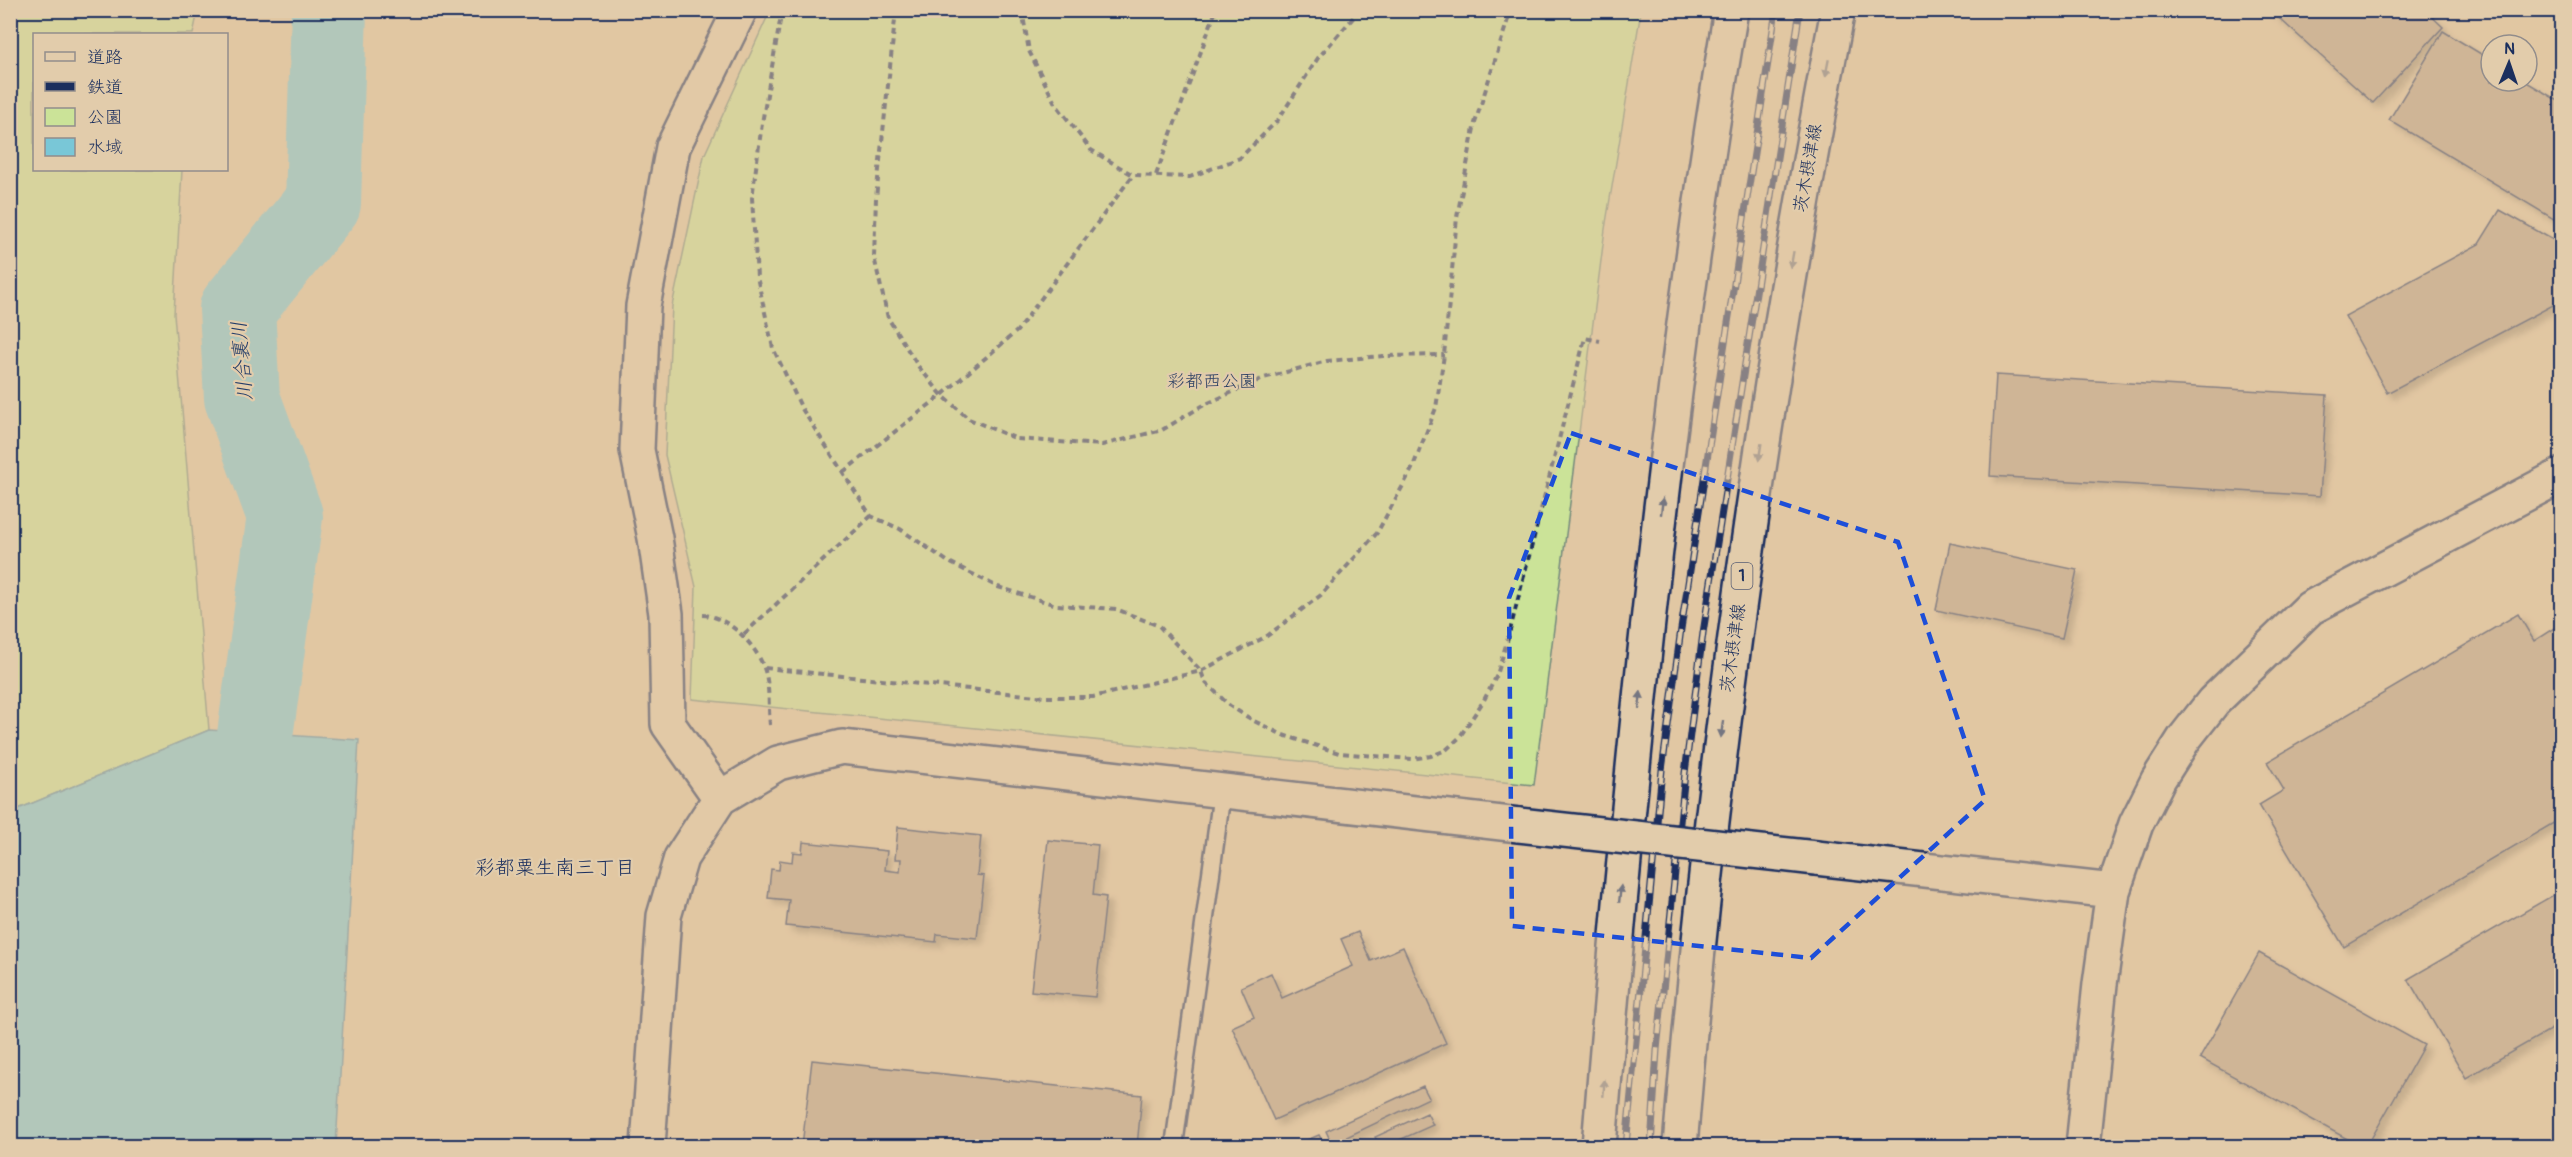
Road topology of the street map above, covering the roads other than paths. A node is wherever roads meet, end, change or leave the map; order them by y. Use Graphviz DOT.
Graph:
graph roads {
  1 [pos="740,10"];
  2 [pos="1731,10"];
  3 [pos="1838,10"];
  4 [pos="2562,475"];
  5 [pos="1222,792"];
  6 [pos="720,798"];
  7 [pos="2114,891"];
  8 [pos="648,1146"];
  9 [pos="1174,1146"];
  10 [pos="1599,1146"];
  11 [pos="1680,1146"];
  12 [pos="2083,1146"];
  1 -- 6 [label="street"];
  10 -- 2 [label="street, one-way"];
  3 -- 11 [label="street, 茨木摂津線 / 1, one-way"];
  4 -- 7 [label="street"];
  5 -- 6 [label="street"];
  5 -- 7 [label="street, bridge"];
  5 -- 9 [label="lane"];
  6 -- 8 [label="street"];
  7 -- 12 [label="street"];
}
